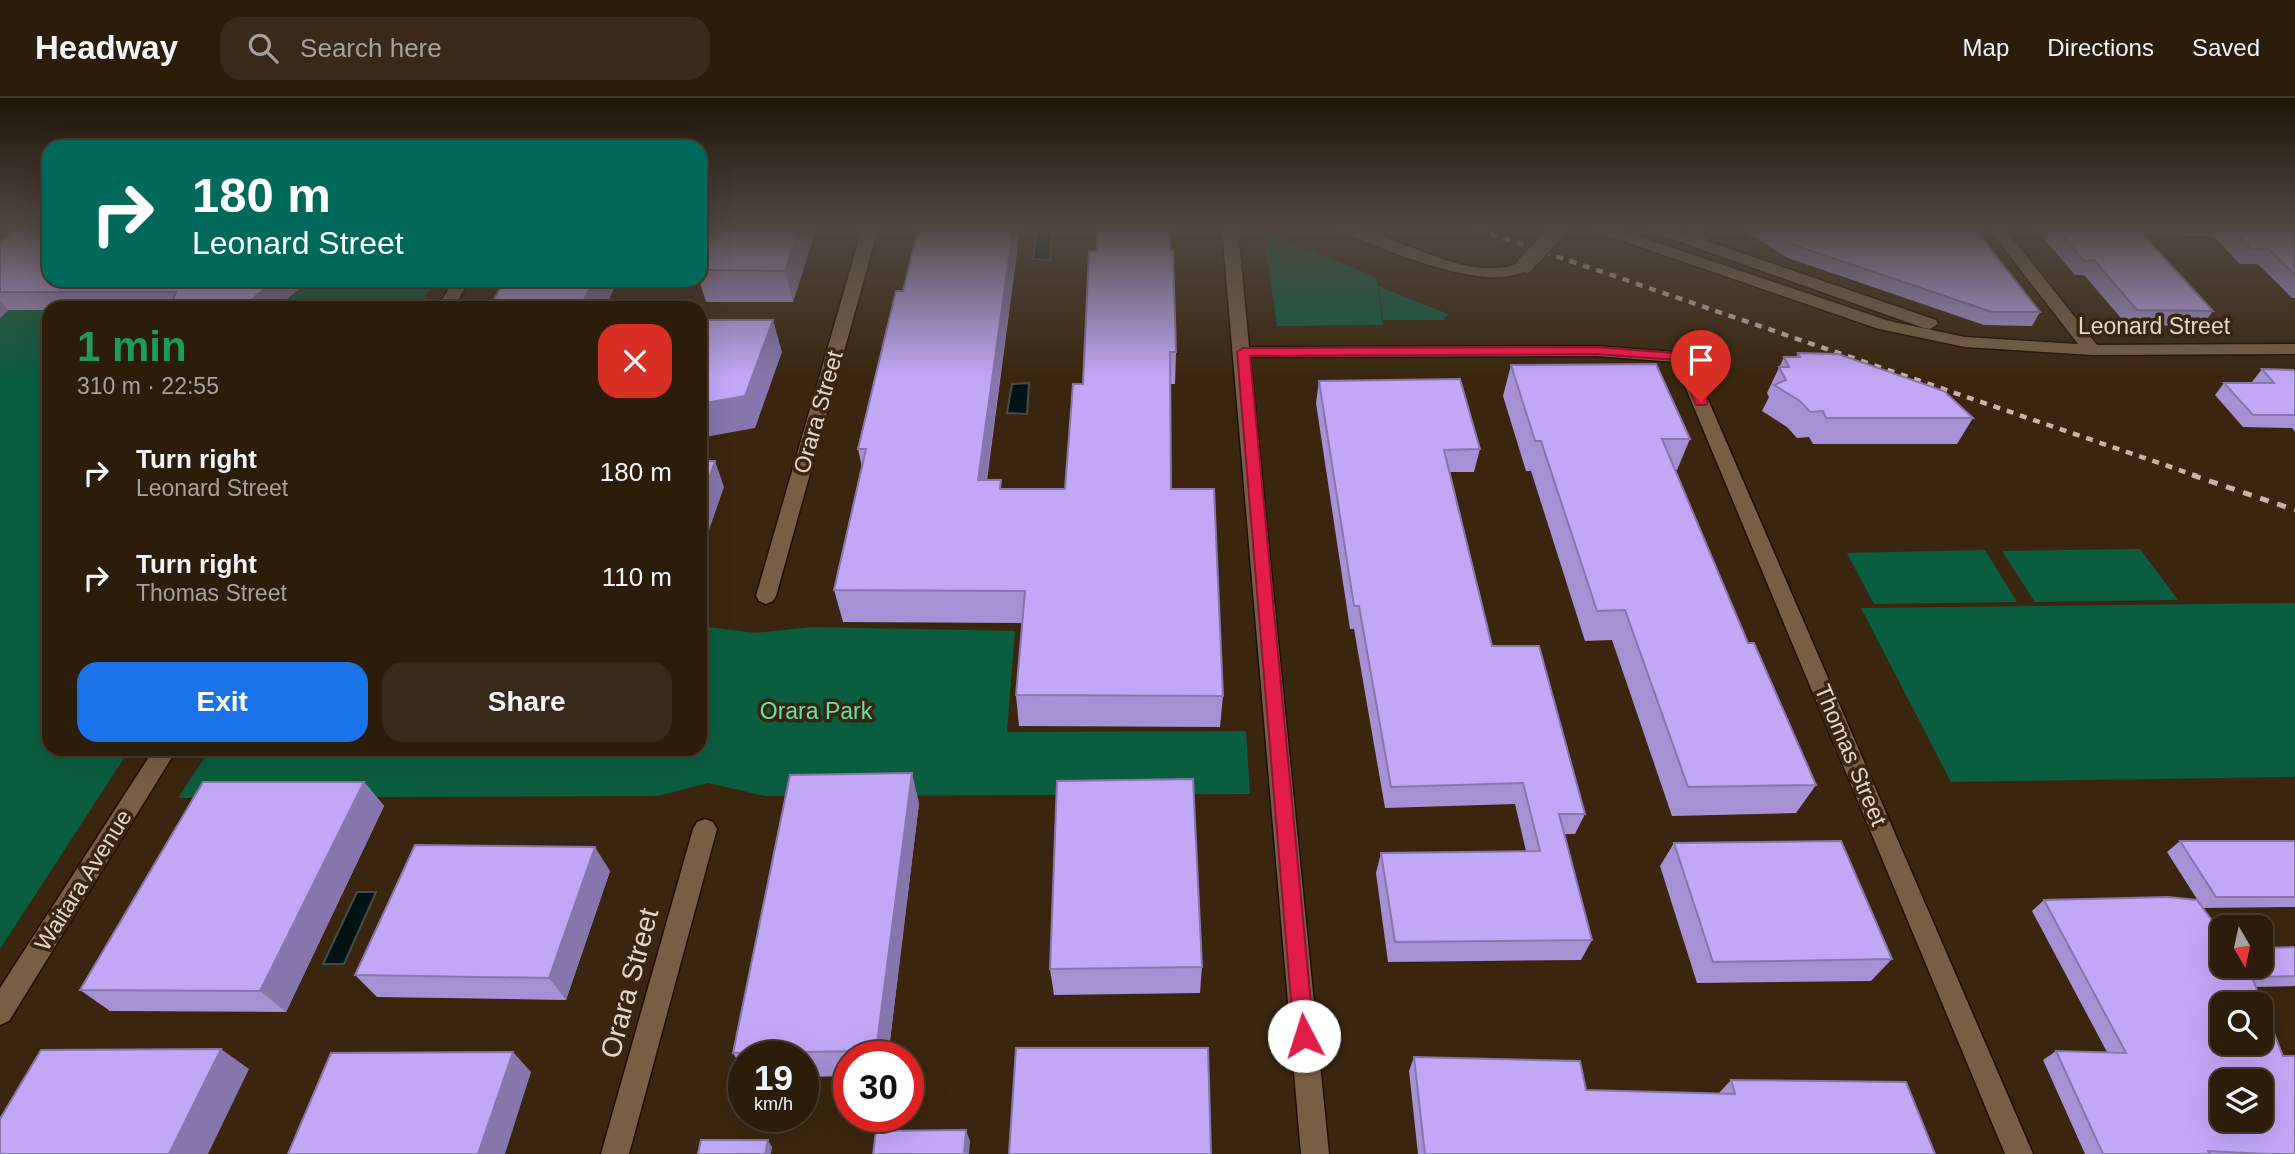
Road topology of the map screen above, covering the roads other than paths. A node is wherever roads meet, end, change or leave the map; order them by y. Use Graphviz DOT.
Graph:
graph roads {
  1 [pos="856,278"];
  2 [pos="1235,278"];
  3 [pos="1747,278"];
  4 [pos="1800,278"];
  5 [pos="2036,278"];
  6 [pos="1985,344"];
  7 [pos="2295,349"];
  8 [pos="2092,350"];
  9 [pos="1243,352"];
  10 [pos="766,596"];
  11 [pos="162,756"];
  12 [pos="705,829"];
  13 [pos="0,1012"];
  14 [pos="615,1154"];
  15 [pos="1315,1154"];
  16 [pos="2019,1154"];
  1 -- 10 [label="street, Orara Street"];
  2 -- 9 [label="street"];
  3 -- 6 [label="street"];
  4 -- 6 [label="street"];
  5 -- 8 [label="street"];
  6 -- 8 [label="street, Leonard Street"];
  7 -- 8 [label="street, Leonard Street"];
  9 -- 15 [label="street"];
  9 -- 16 [label="street, Thomas Street"];
  11 -- 13 [label="street, Waitara Avenue"];
  12 -- 14 [label="street, Orara Street"];
}
